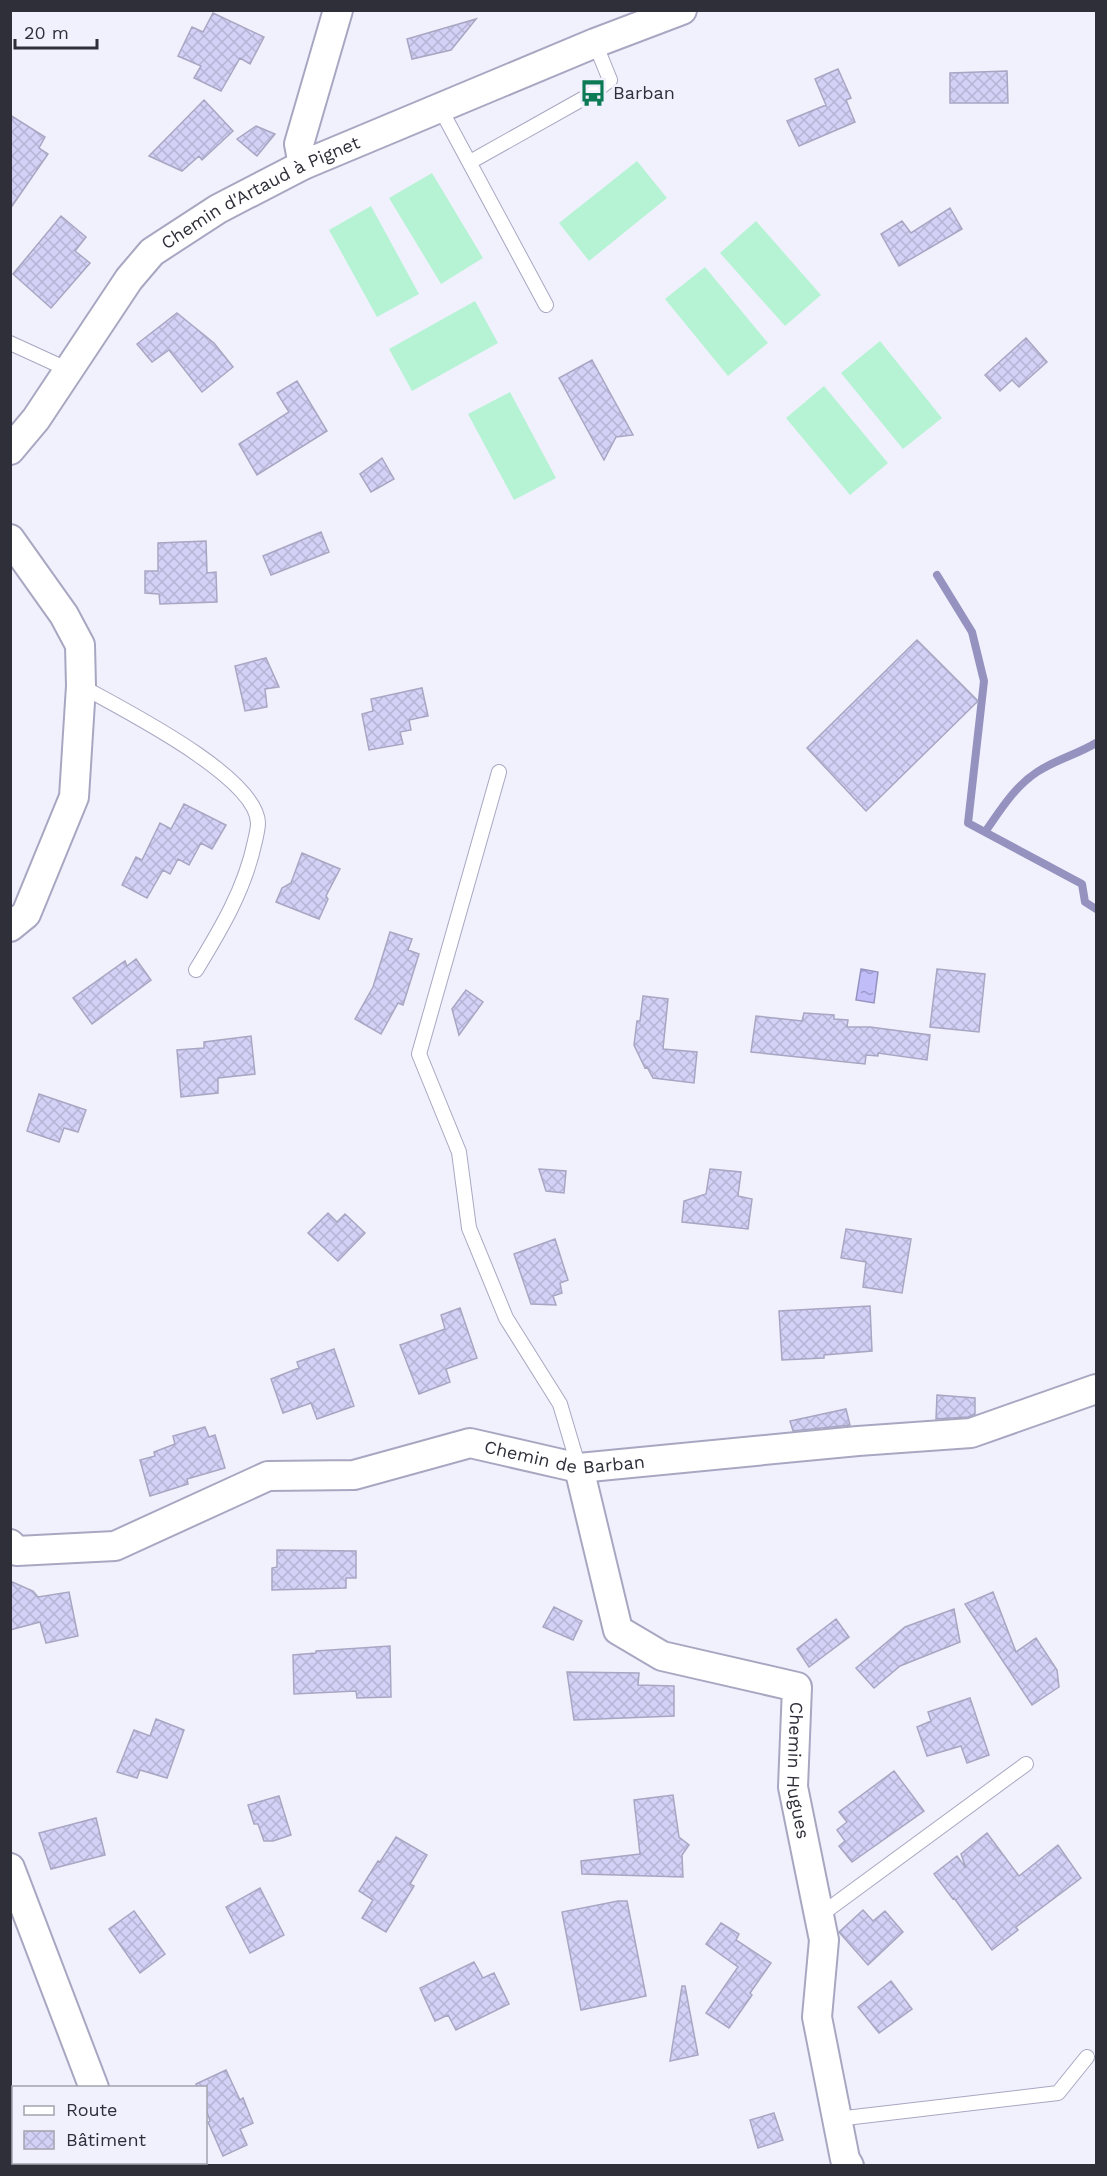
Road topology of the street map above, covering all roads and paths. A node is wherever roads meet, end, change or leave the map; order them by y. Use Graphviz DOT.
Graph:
graph roads {
  1 [pos="338,10"];
  2 [pos="682,10"];
  3 [pos="595,43"];
  4 [pos="440,108"];
  5 [pos="470,162"];
  6 [pos="303,165"];
  7 [pos="546,305"];
  8 [pos="10,343"];
  9 [pos="69,370"];
  10 [pos="10,450"];
  11 [pos="10,539"];
  12 [pos="81,686"];
  13 [pos="498,772"];
  14 [pos="10,927"];
  15 [pos="196,970"];
  16 [pos="1096,1389"];
  17 [pos="579,1468"];
  18 [pos="10,1544"];
  19 [pos="1026,1764"];
  20 [pos="10,1868"];
  21 [pos="819,1916"];
  22 [pos="1087,2057"];
  23 [pos="93,2086"];
  24 [pos="837,2118"];
  25 [pos="849,2166"];
  1 -- 6 [label="street"];
  2 -- 3 [label="street, Chemin d'Artaud à Pignet"];
  3 -- 4 [label="street, Chemin d'Artaud à Pignet"];
  3 -- 5 [label="lane"];
  4 -- 5 [label="lane"];
  4 -- 6 [label="street, Chemin d'Artaud à Pignet"];
  5 -- 7 [label="lane"];
  6 -- 9 [label="street, Chemin d'Artaud à Pignet"];
  8 -- 9 [label="lane"];
  9 -- 10 [label="street, Chemin d'Artaud à Pignet"];
  11 -- 12 [label="street"];
  12 -- 14 [label="street"];
  12 -- 15 [label="lane"];
  13 -- 17 [label="lane"];
  16 -- 17 [label="street, Chemin de Barban"];
  17 -- 18 [label="street, Chemin de Barban"];
  17 -- 21 [label="street, Chemin Hugues"];
  19 -- 21 [label="lane"];
  20 -- 23 [label="street"];
  21 -- 24 [label="street, Chemin Hugues"];
  22 -- 24 [label="lane"];
  24 -- 25 [label="street, Chemin Hugues"];
}
